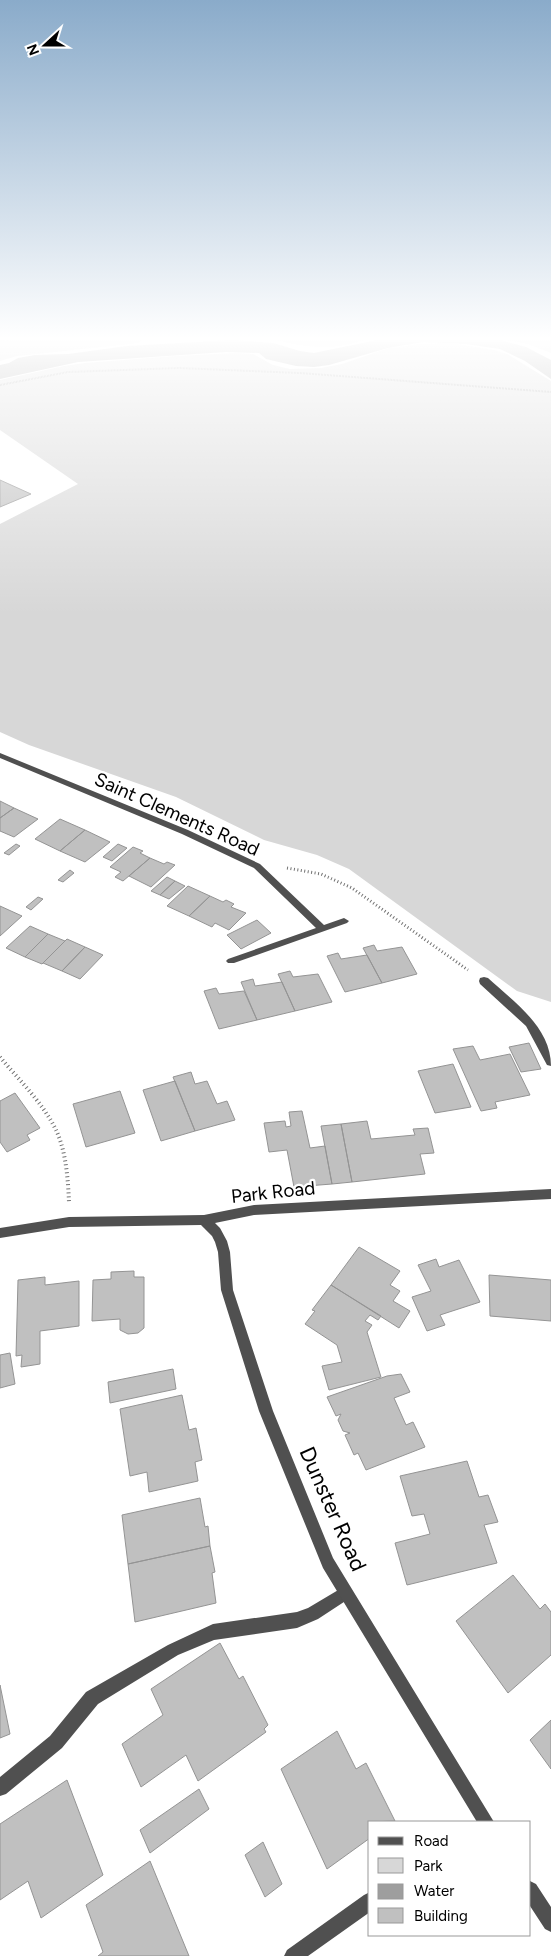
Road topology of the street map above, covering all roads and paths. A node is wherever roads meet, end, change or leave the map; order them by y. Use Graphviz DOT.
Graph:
graph roads {
  1 [pos="0,755"];
  2 [pos="256,866"];
  3 [pos="344,921"];
  4 [pos="323,928"];
  5 [pos="231,961"];
  6 [pos="484,981"];
  7 [pos="0,1057"];
  8 [pos="551,1062"];
  9 [pos="551,1194"];
  10 [pos="204,1220"];
  11 [pos="70,1222"];
  12 [pos="0,1233"];
  13 [pos="345,1593"];
  14 [pos="0,1788"];
  15 [pos="483,1821"];
  16 [pos="531,1892"];
  17 [pos="368,1902"];
  18 [pos="551,1923"];
  19 [pos="293,1956"];
  1 -- 2 [label="street, Saint Clements Road"];
  2 -- 4 [label="street, Saint Clements Road"];
  2 -- 6 [label="path"];
  3 -- 4 [label="street"];
  4 -- 5 [label="street"];
  6 -- 8 [label="street"];
  7 -- 11 [label="path"];
  9 -- 10 [label="street, Park Road"];
  10 -- 11 [label="street, Park Road"];
  10 -- 13 [label="street, Dunster Road"];
  11 -- 12 [label="street, Park Road"];
  13 -- 14 [label="street"];
  13 -- 15 [label="street, Dunster Road"];
  16 -- 18 [label="street"];
  17 -- 19 [label="street"];
}
